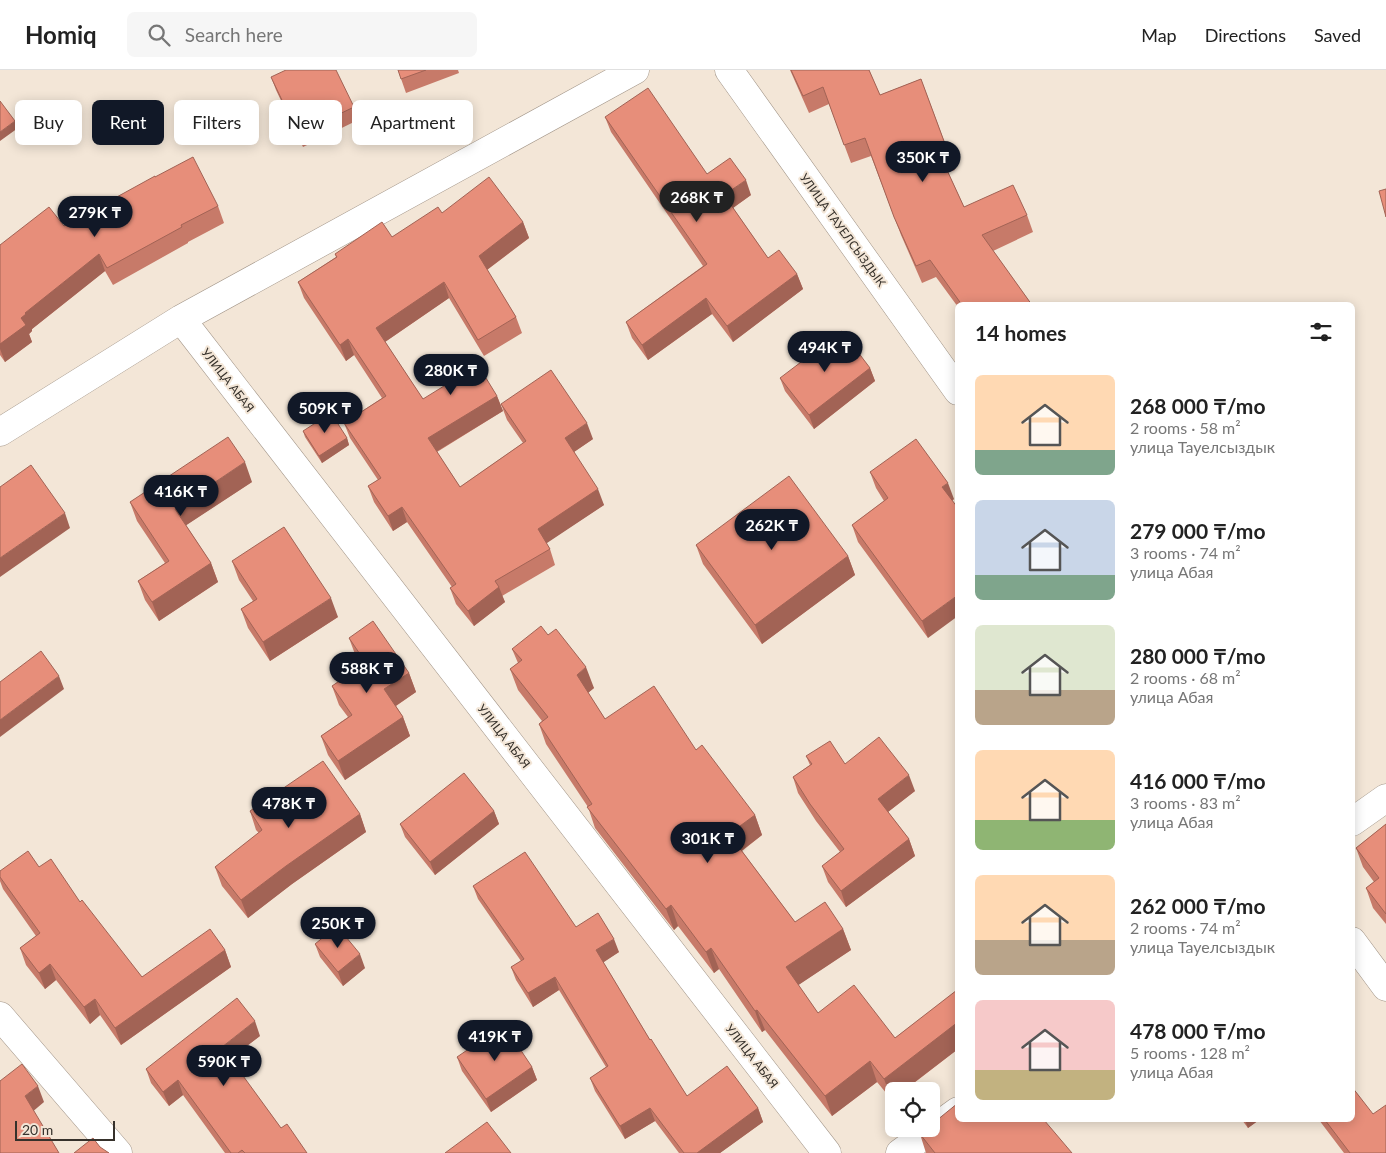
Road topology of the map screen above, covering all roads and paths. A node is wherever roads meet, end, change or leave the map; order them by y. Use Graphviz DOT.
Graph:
graph roads {
  1 [pos="635,70"];
  2 [pos="729,70"];
  3 [pos="180,319"];
  4 [pos="955,387"];
  5 [pos="0,432"];
  6 [pos="1386,798"];
  7 [pos="1355,820"];
  8 [pos="1355,945"];
  9 [pos="1386,987"];
  10 [pos="0,1016"];
  11 [pos="955,1113"];
  12 [pos="118,1153"];
  13 [pos="827,1153"];
  14 [pos="900,1153"];
  1 -- 3 [label="street"];
  2 -- 4 [label="street, УЛИЦА ТАУЕЛСЫЗДЫК"];
  3 -- 5 [label="street"];
  3 -- 13 [label="street, УЛИЦА АБАЯ"];
  6 -- 7 [label="street"];
  8 -- 9 [label="street"];
  10 -- 12 [label="street"];
  11 -- 14 [label="street"];
}
